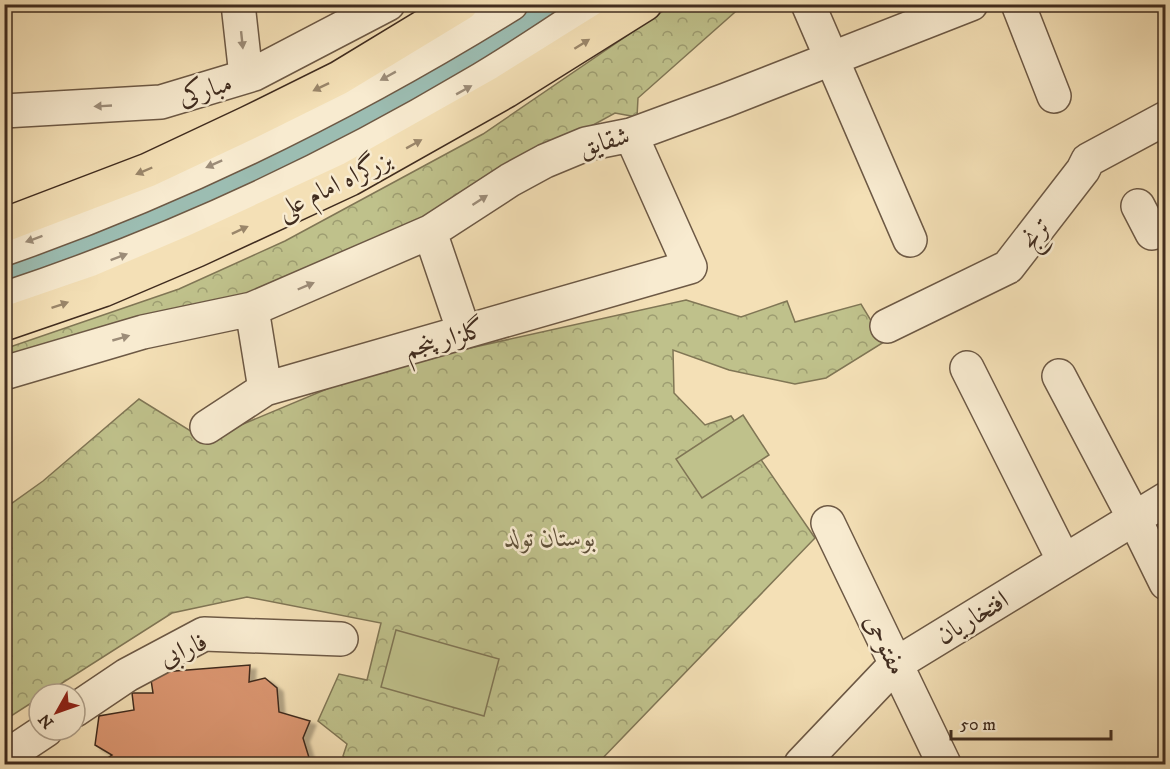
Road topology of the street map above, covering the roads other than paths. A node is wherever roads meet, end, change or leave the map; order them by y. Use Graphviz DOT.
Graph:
graph roads {
  1 [pos="237,4"];
  2 [pos="388,4"];
  3 [pos="461,4"];
  4 [pos="511,4"];
  5 [pos="598,4"];
  6 [pos="645,4"];
  7 [pos="808,4"];
  8 [pos="971,4"];
  9 [pos="1018,4"];
  10 [pos="832,58"];
  11 [pos="246,76"];
  12 [pos="1054,96"];
  13 [pos="4,111"];
  14 [pos="1166,118"];
  15 [pos="631,135"];
  16 [pos="1138,206"];
  17 [pos="4,225"];
  18 [pos="1166,229"];
  19 [pos="430,232"];
  20 [pos="910,240"];
  21 [pos="4,249"];
  22 [pos="4,299"];
  23 [pos="252,309"];
  24 [pos="4,324"];
  25 [pos="887,326"];
  26 [pos="464,332"];
  27 [pos="967,368"];
  28 [pos="4,373"];
  29 [pos="1059,376"];
  30 [pos="265,389"];
  31 [pos="207,427"];
  32 [pos="1166,499"];
  33 [pos="1134,518"];
  34 [pos="828,523"];
  35 [pos="1064,561"];
  36 [pos="1166,583"];
  37 [pos="341,639"];
  38 [pos="896,664"];
  39 [pos="87,702"];
  40 [pos="28,742"];
  41 [pos="4,758"];
  42 [pos="801,765"];
  43 [pos="944,765"];
  1 -- 11 [label="street, one-way"];
  2 -- 11 [label="street, مبارکی"];
  3 -- 17 [label="highway, one-way"];
  4 -- 21 [label="street, one-way"];
  22 -- 5 [label="street, one-way"];
  24 -- 6 [label="highway, بزرگراه امام علی, one-way"];
  7 -- 10 [label="street"];
  8 -- 10 [label="street, شقایق"];
  9 -- 12 [label="street"];
  10 -- 15 [label="street, شقایق"];
  10 -- 20 [label="street"];
  11 -- 13 [label="street, مبارکی, one-way"];
  14 -- 25 [label="street, ترنج"];
  19 -- 15 [label="street, شقایق, one-way"];
  15 -- 26 [label="street, گلزار پنجم"];
  16 -- 18 [label="street"];
  23 -- 19 [label="street, شقایق, one-way"];
  19 -- 26 [label="street"];
  28 -- 23 [label="street, شقایق, one-way"];
  23 -- 30 [label="street"];
  26 -- 30 [label="street, گلزار پنجم"];
  27 -- 35 [label="street"];
  29 -- 33 [label="street"];
  30 -- 31 [label="street, گلزار پنجم"];
  32 -- 33 [label="street, افتخاریان"];
  33 -- 35 [label="street, افتخاریان"];
  33 -- 36 [label="street"];
  34 -- 38 [label="street, مفتوحی"];
  35 -- 38 [label="street, افتخاریان"];
  37 -- 39 [label="street, فارابی"];
  38 -- 42 [label="street, افتخاریان"];
  38 -- 43 [label="street, مفتوحی"];
  40 -- 41 [label="street"];
}
